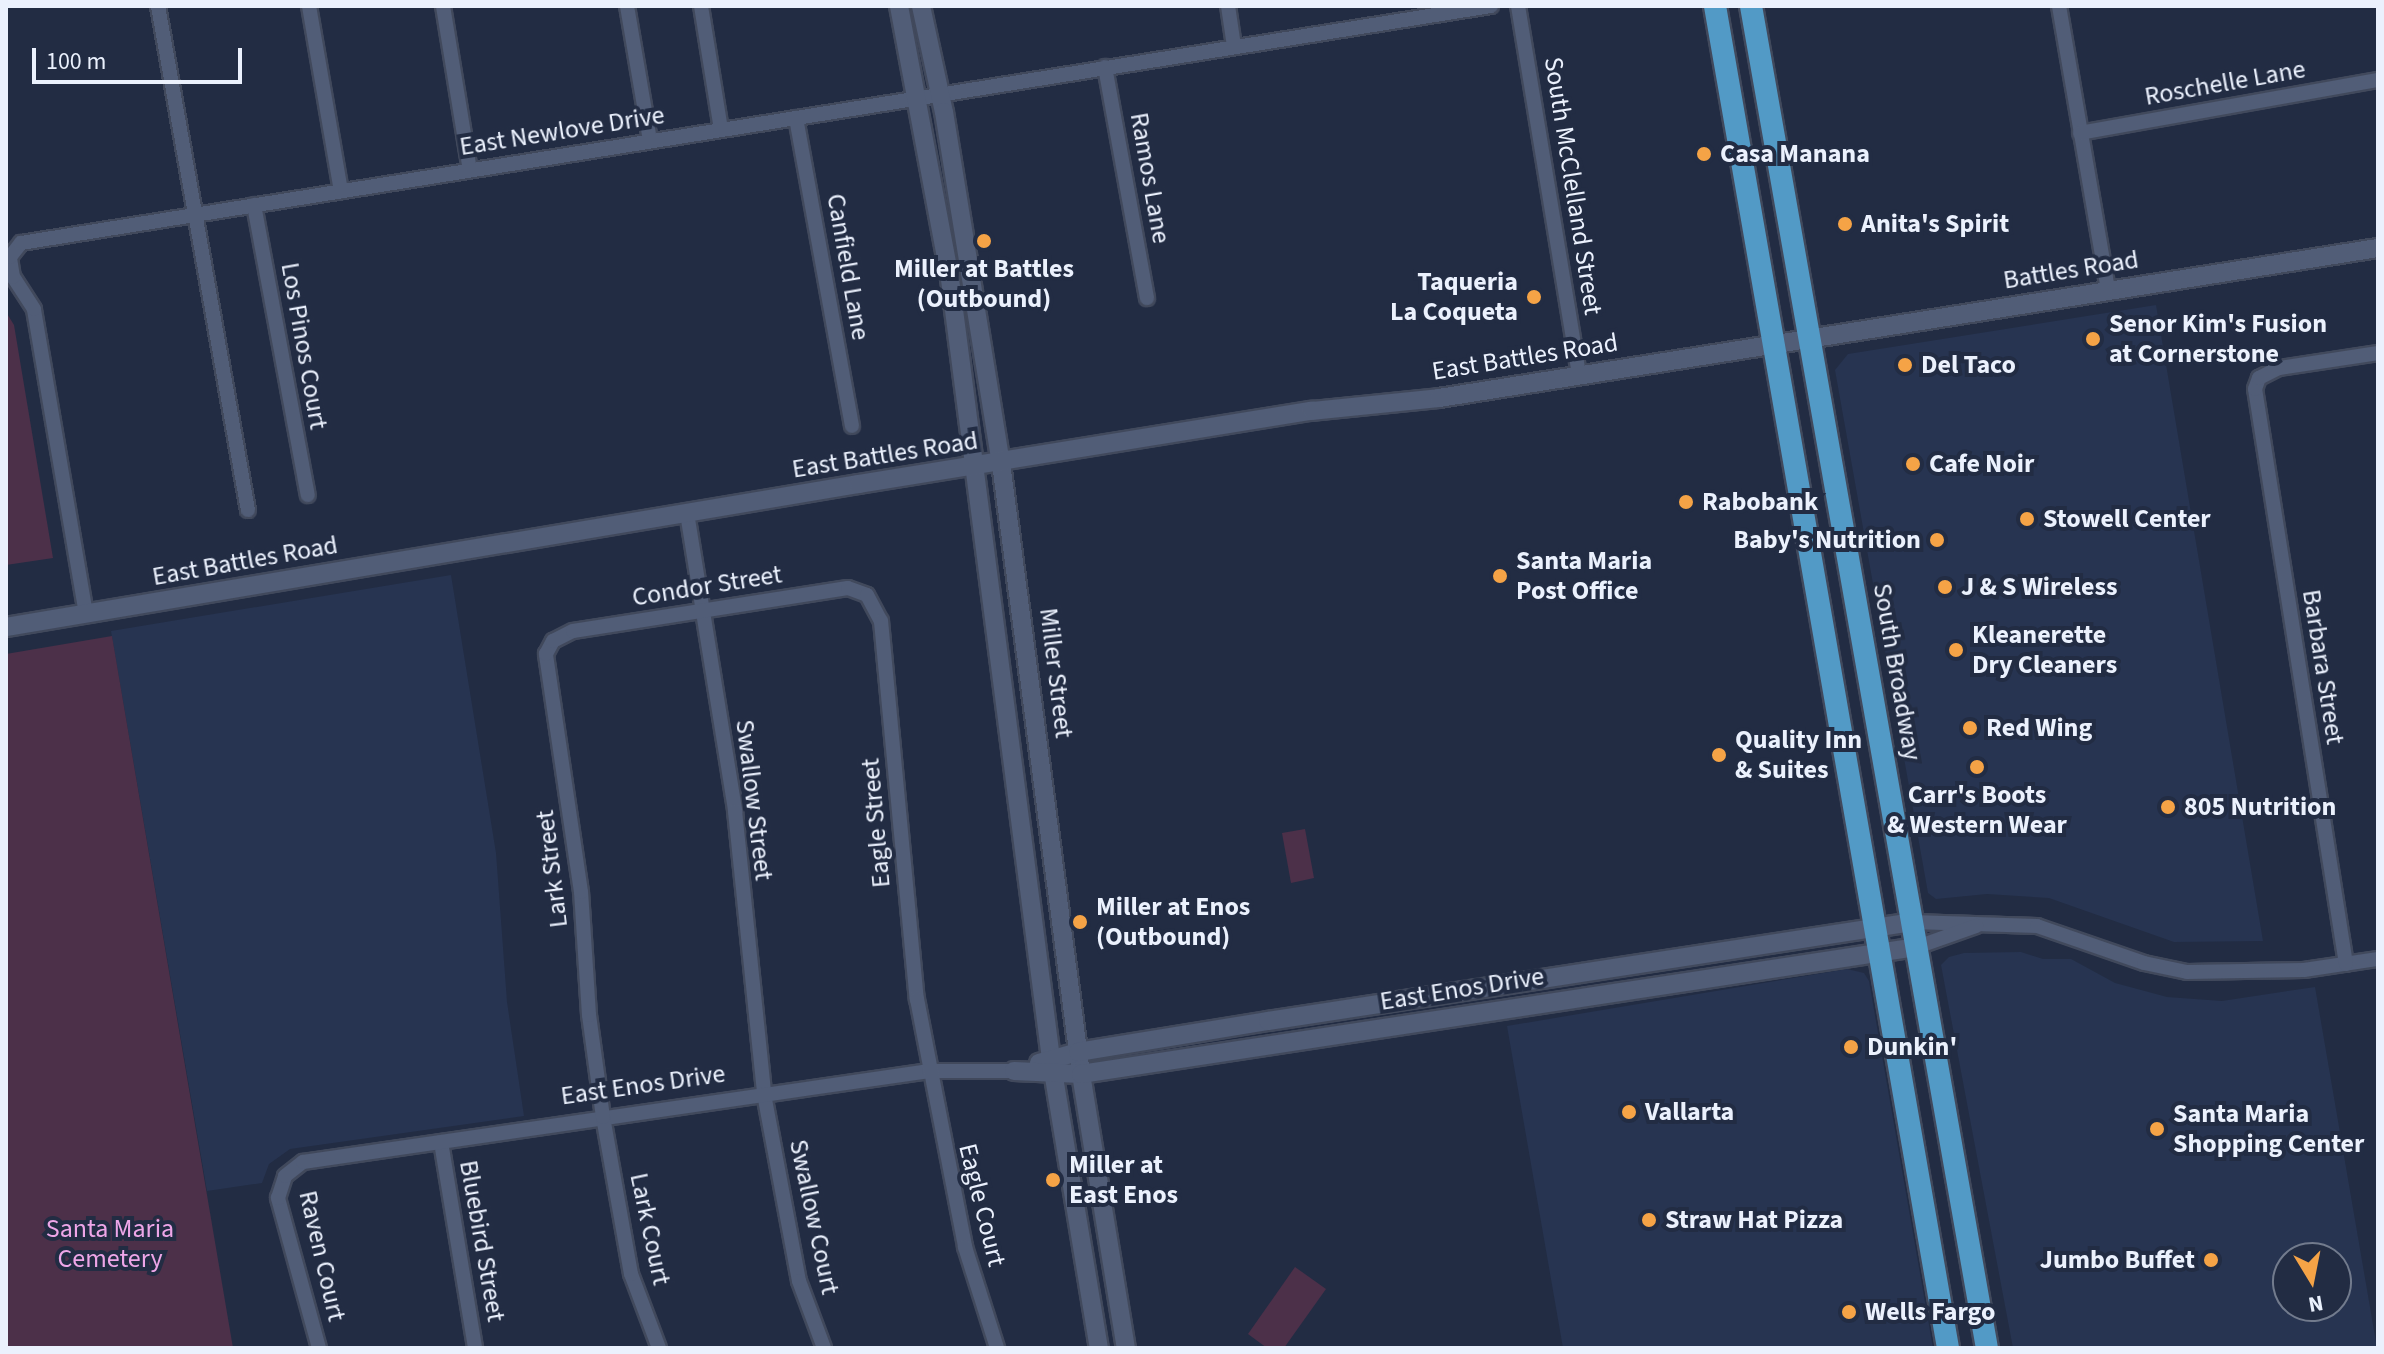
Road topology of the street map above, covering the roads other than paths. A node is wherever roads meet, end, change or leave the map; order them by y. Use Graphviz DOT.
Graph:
graph roads {
  1 [pos="158,6"];
  2 [pos="309,6"];
  3 [pos="443,6"];
  4 [pos="627,6"];
  5 [pos="701,6"];
  6 [pos="899,6"];
  7 [pos="921,6"];
  8 [pos="1228,6"];
  9 [pos="1491,6"];
  10 [pos="1518,6"];
  11 [pos="1715,6"];
  12 [pos="1751,6"];
  13 [pos="2059,6"];
  14 [pos="1234,46"];
  15 [pos="1105,67"];
  16 [pos="2378,80"];
  17 [pos="940,94"];
  18 [pos="920,97"];
  19 [pos="796,118"];
  20 [pos="721,129"];
  21 [pos="2080,133"];
  22 [pos="650,141"];
  23 [pos="470,170"];
  24 [pos="341,191"];
  25 [pos="254,205"];
  26 [pos="194,215"];
  27 [pos="2378,248"];
  28 [pos="2108,290"];
  29 [pos="1147,298"];
  30 [pos="1810,338"];
  31 [pos="1773,343"];
  32 [pos="2378,353"];
  33 [pos="1579,375"];
  34 [pos="852,426"];
  35 [pos="1001,463"];
  36 [pos="975,467"];
  37 [pos="308,495"];
  38 [pos="248,510"];
  39 [pos="687,513"];
  40 [pos="848,588"];
  41 [pos="703,610"];
  42 [pos="86,614"];
  43 [pos="6,627"];
  44 [pos="573,631"];
  45 [pos="1913,922"];
  46 [pos="1984,924"];
  47 [pos="1873,928"];
  48 [pos="1917,947"];
  49 [pos="1878,953"];
  50 [pos="2378,959"];
  51 [pos="2346,964"];
  52 [pos="1078,1052"];
  53 [pos="1052,1067"];
  54 [pos="929,1071"];
  55 [pos="1014,1071"];
  56 [pos="1081,1074"];
  57 [pos="764,1094"];
  58 [pos="603,1117"];
  59 [pos="441,1142"];
  60 [pos="285,1176"];
  61 [pos="319,1348"];
  62 [pos="475,1348"];
  63 [pos="659,1348"];
  64 [pos="824,1348"];
  65 [pos="997,1348"];
  66 [pos="1099,1348"];
  67 [pos="1126,1348"];
  68 [pos="1948,1348"];
  69 [pos="1987,1348"];
  1 -- 26 [label="street"];
  2 -- 24 [label="street"];
  3 -- 23 [label="street"];
  4 -- 22 [label="street"];
  5 -- 20 [label="street"];
  6 -- 18 [label="street, Miller Street"];
  7 -- 17 [label="street, Miller Street"];
  8 -- 14 [label="street"];
  9 -- 14 [label="street, East Newlove Drive"];
  10 -- 33 [label="street, South McClelland Street"];
  11 -- 31 [label="main road"];
  12 -- 30 [label="main road, South Broadway"];
  13 -- 21 [label="street"];
  14 -- 15 [label="street, East Newlove Drive"];
  15 -- 17 [label="street, East Newlove Drive"];
  15 -- 29 [label="street, Ramos Lane"];
  16 -- 21 [label="street, Roschelle Lane"];
  17 -- 18 [label="street, East Newlove Drive"];
  17 -- 35 [label="street, Miller Street"];
  18 -- 19 [label="street, East Newlove Drive"];
  18 -- 36 [label="street, Miller Street"];
  19 -- 20 [label="street, East Newlove Drive"];
  19 -- 34 [label="street, Canfield Lane"];
  20 -- 22 [label="street, East Newlove Drive"];
  21 -- 28 [label="street"];
  22 -- 23 [label="street, East Newlove Drive"];
  23 -- 24 [label="street, East Newlove Drive"];
  24 -- 25 [label="street, East Newlove Drive"];
  25 -- 26 [label="street, East Newlove Drive"];
  25 -- 37 [label="street, Los Pinos Court"];
  26 -- 38 [label="street"];
  26 -- 42 [label="street, East Newlove Drive"];
  27 -- 28 [label="street, Battles Road"];
  28 -- 30 [label="street, Battles Road"];
  30 -- 31 [label="street, Battles Road"];
  30 -- 45 [label="main road, South Broadway"];
  31 -- 33 [label="street, East Battles Road"];
  31 -- 47 [label="main road"];
  32 -- 51 [label="street, Barbara Street"];
  33 -- 35 [label="street, East Battles Road"];
  35 -- 36 [label="street, East Battles Road"];
  35 -- 52 [label="street, Miller Street"];
  36 -- 39 [label="street, East Battles Road"];
  36 -- 53 [label="street, Miller Street"];
  39 -- 41 [label="street, Swallow Street"];
  39 -- 42 [label="street, East Battles Road"];
  40 -- 41 [label="street, Condor Street"];
  40 -- 54 [label="street, Eagle Street"];
  41 -- 44 [label="street, Condor Street"];
  41 -- 57 [label="street, Swallow Street"];
  42 -- 43 [label="street, East Battles Road"];
  44 -- 58 [label="street, Lark Street"];
  45 -- 46 [label="street"];
  45 -- 47 [label="street, East Enos Drive"];
  45 -- 48 [label="main road, South Broadway"];
  46 -- 48 [label="street"];
  46 -- 51 [label="street"];
  47 -- 49 [label="main road"];
  47 -- 52 [label="street, East Enos Drive"];
  48 -- 49 [label="street, East Enos Drive"];
  48 -- 69 [label="main road, South Broadway"];
  49 -- 56 [label="street, East Enos Drive"];
  49 -- 68 [label="main road"];
  50 -- 51 [label="street"];
  52 -- 53 [label="street, East Enos Drive"];
  52 -- 56 [label="street, Miller Street"];
  53 -- 55 [label="street, East Enos Drive"];
  53 -- 56 [label="street, East Enos Drive"];
  53 -- 66 [label="street, Miller Street"];
  54 -- 55 [label="street, East Enos Drive"];
  54 -- 57 [label="street, East Enos Drive"];
  54 -- 65 [label="street, Eagle Court"];
  56 -- 67 [label="street, Miller Street"];
  57 -- 58 [label="street, East Enos Drive"];
  57 -- 64 [label="street, Swallow Court"];
  58 -- 59 [label="street, East Enos Drive"];
  58 -- 63 [label="street, Lark Court"];
  59 -- 60 [label="street, East Enos Drive"];
  59 -- 62 [label="street, Bluebird Street"];
  60 -- 61 [label="street, Raven Court"];
}
